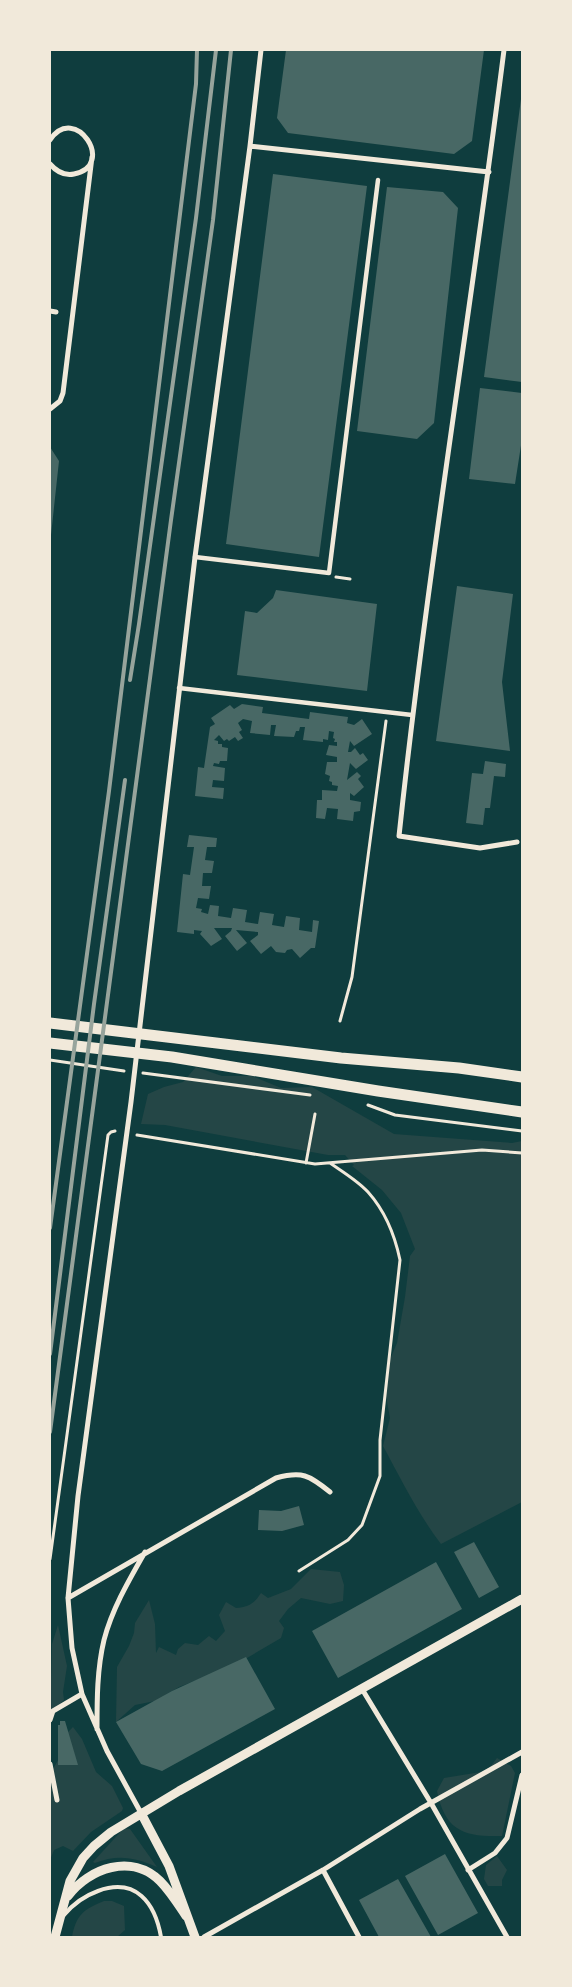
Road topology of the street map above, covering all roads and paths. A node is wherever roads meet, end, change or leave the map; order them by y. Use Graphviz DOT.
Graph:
graph roads {
  1 [pos="261,50"];
  2 [pos="504,50"];
  3 [pos="50,140"];
  4 [pos="250,146"];
  5 [pos="92,158"];
  6 [pos="50,164"];
  7 [pos="489,172"];
  8 [pos="378,180"];
  9 [pos="50,409"];
  10 [pos="195,557"];
  11 [pos="179,688"];
  12 [pos="412,715"];
  13 [pos="386,721"];
  14 [pos="517,842"];
  15 [pos="340,1022"];
  16 [pos="50,1023"];
  17 [pos="50,1044"];
  18 [pos="50,1060"];
  19 [pos="110,1069"];
  20 [pos="522,1076"];
  21 [pos="170,1077"];
  22 [pos="314,1096"];
  23 [pos="362,1102"];
  24 [pos="522,1112"];
  25 [pos="314,1114"];
  26 [pos="115,1131"];
  27 [pos="522,1131"];
  28 [pos="137,1135"];
  29 [pos="522,1153"];
  30 [pos="306,1163"];
  31 [pos="330,1164"];
  32 [pos="330,1492"];
  33 [pos="145,1552"];
  34 [pos="50,1559"];
  35 [pos="298,1571"];
  36 [pos="68,1598"];
  37 [pos="522,1599"];
  38 [pos="362,1689"];
  39 [pos="82,1694"];
  40 [pos="50,1720"];
  41 [pos="97,1730"];
  42 [pos="522,1752"];
  43 [pos="50,1764"];
  44 [pos="522,1774"];
  45 [pos="56,1800"];
  46 [pos="431,1803"];
  47 [pos="141,1813"];
  48 [pos="323,1870"];
  49 [pos="468,1870"];
  50 [pos="64,1903"];
  51 [pos="186,1916"];
  52 [pos="56,1932"];
  53 [pos="161,1937"];
  54 [pos="195,1937"];
  55 [pos="204,1937"];
  56 [pos="359,1937"];
  57 [pos="507,1937"];
  1 -- 4 [label="street"];
  2 -- 7 [label="street"];
  3 -- 5 [label="street"];
  4 -- 7 [label="street"];
  4 -- 10 [label="street"];
  5 -- 6 [label="street"];
  5 -- 9 [label="street"];
  7 -- 12 [label="street"];
  8 -- 10 [label="street"];
  10 -- 11 [label="street"];
  11 -- 12 [label="street"];
  11 -- 36 [label="street"];
  12 -- 14 [label="street"];
  13 -- 15 [label="path"];
  16 -- 20 [label="main road"];
  17 -- 24 [label="main road"];
  18 -- 19 [label="path"];
  21 -- 22 [label="path"];
  23 -- 27 [label="path"];
  25 -- 30 [label="path"];
  26 -- 34 [label="path"];
  28 -- 30 [label="path"];
  29 -- 31 [label="path"];
  30 -- 31 [label="path"];
  31 -- 35 [label="path"];
  32 -- 33 [label="street"];
  33 -- 36 [label="street"];
  33 -- 41 [label="street"];
  36 -- 39 [label="street"];
  37 -- 38 [label="street"];
  38 -- 46 [label="street"];
  38 -- 47 [label="street"];
  39 -- 40 [label="street"];
  39 -- 41 [label="street"];
  41 -- 47 [label="street"];
  42 -- 46 [label="street"];
  43 -- 45 [label="street"];
  44 -- 49 [label="street"];
  46 -- 48 [label="street"];
  46 -- 49 [label="street"];
  47 -- 50 [label="street"];
  47 -- 51 [label="street"];
  48 -- 55 [label="street"];
  48 -- 56 [label="street"];
  49 -- 57 [label="street"];
  50 -- 51 [label="street"];
  50 -- 52 [label="street"];
  51 -- 54 [label="street"];
  52 -- 53 [label="lane"];
}
